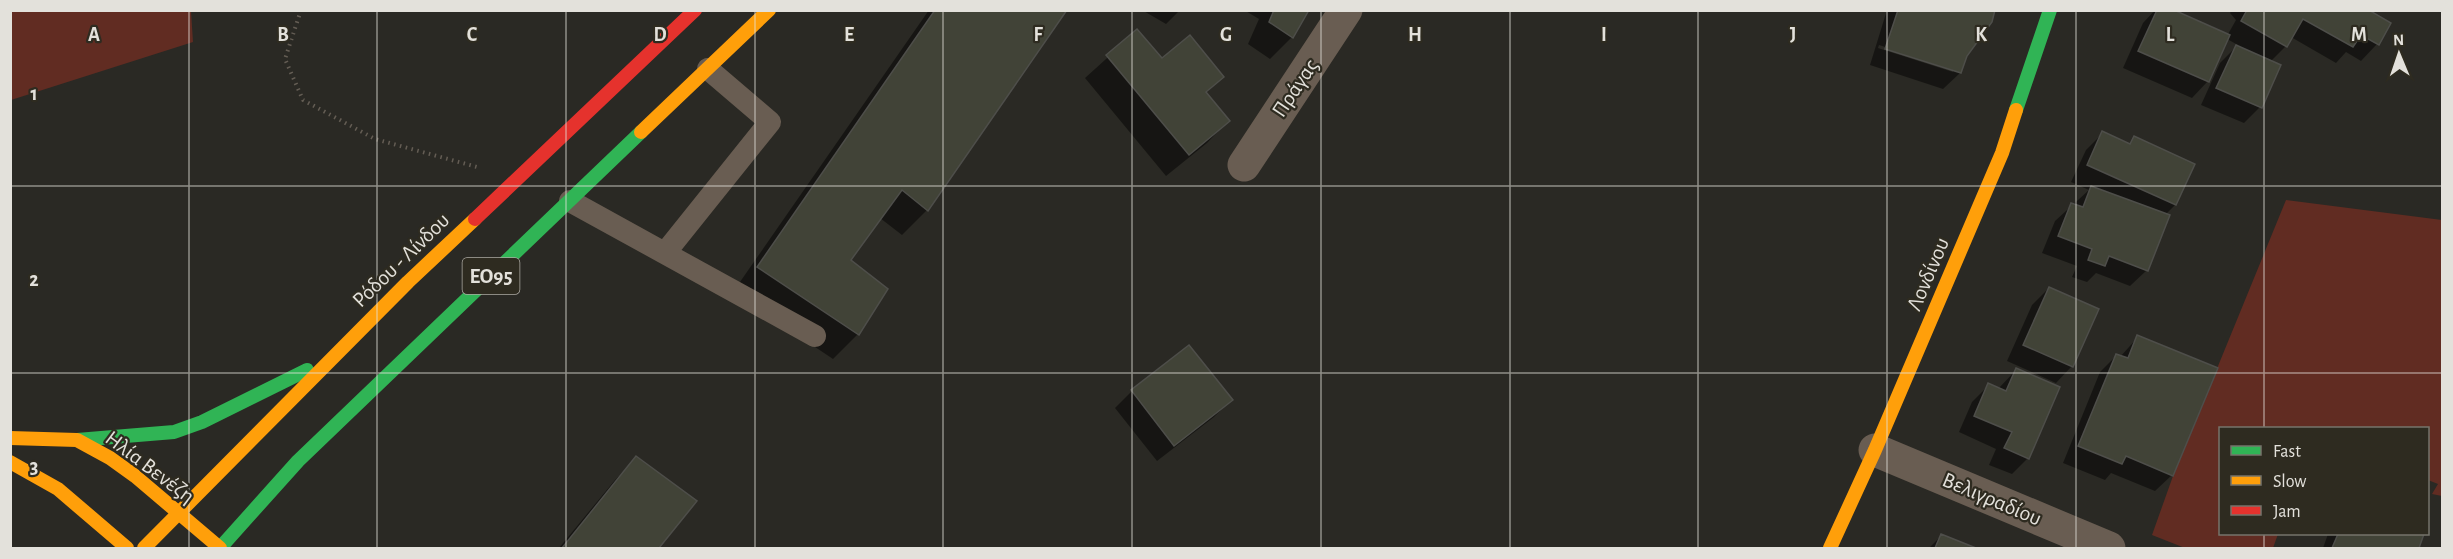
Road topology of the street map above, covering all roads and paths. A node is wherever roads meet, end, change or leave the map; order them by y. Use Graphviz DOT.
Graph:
graph roads {
  1 [pos="301,10"];
  2 [pos="695,10"];
  3 [pos="769,10"];
  4 [pos="1346,10"];
  5 [pos="2050,10"];
  6 [pos="708,69"];
  7 [pos="1244,165"];
  8 [pos="521,176"];
  9 [pos="570,201"];
  10 [pos="665,253"];
  11 [pos="815,336"];
  12 [pos="330,359"];
  13 [pos="10,438"];
  14 [pos="77,441"];
  15 [pos="1875,450"];
  16 [pos="10,462"];
  17 [pos="178,513"];
  18 [pos="220,548"];
  19 [pos="127,549"];
  20 [pos="144,549"];
  21 [pos="1830,549"];
  22 [pos="2109,549"];
  1 -- 8 [label="path"];
  2 -- 8 [label="main road, Ρόδου - Λίνδου / ΕΟ95"];
  3 -- 6 [label="main road, ΕΟ95"];
  4 -- 7 [label="street, Πράγας"];
  5 -- 15 [label="main road, Λονδίνου"];
  6 -- 9 [label="main road, ΕΟ95"];
  6 -- 10 [label="lane"];
  8 -- 12 [label="main road, Ρόδου - Λίνδου / ΕΟ95"];
  9 -- 10 [label="lane"];
  9 -- 18 [label="main road, ΕΟ95"];
  10 -- 11 [label="lane"];
  12 -- 14 [label="main road"];
  12 -- 17 [label="main road, Ρόδου - Λίνδου / ΕΟ95"];
  13 -- 14 [label="main road, Ηλία Βενέζη"];
  14 -- 17 [label="main road, Ηλία Βενέζη"];
  15 -- 21 [label="main road, Λονδίνου"];
  15 -- 22 [label="street, Βελιγραδίου"];
  16 -- 19 [label="main road"];
  17 -- 18 [label="main road, Ηλία Βενέζη"];
  17 -- 20 [label="main road, Ρόδου - Λίνδου / ΕΟ95"];
}
